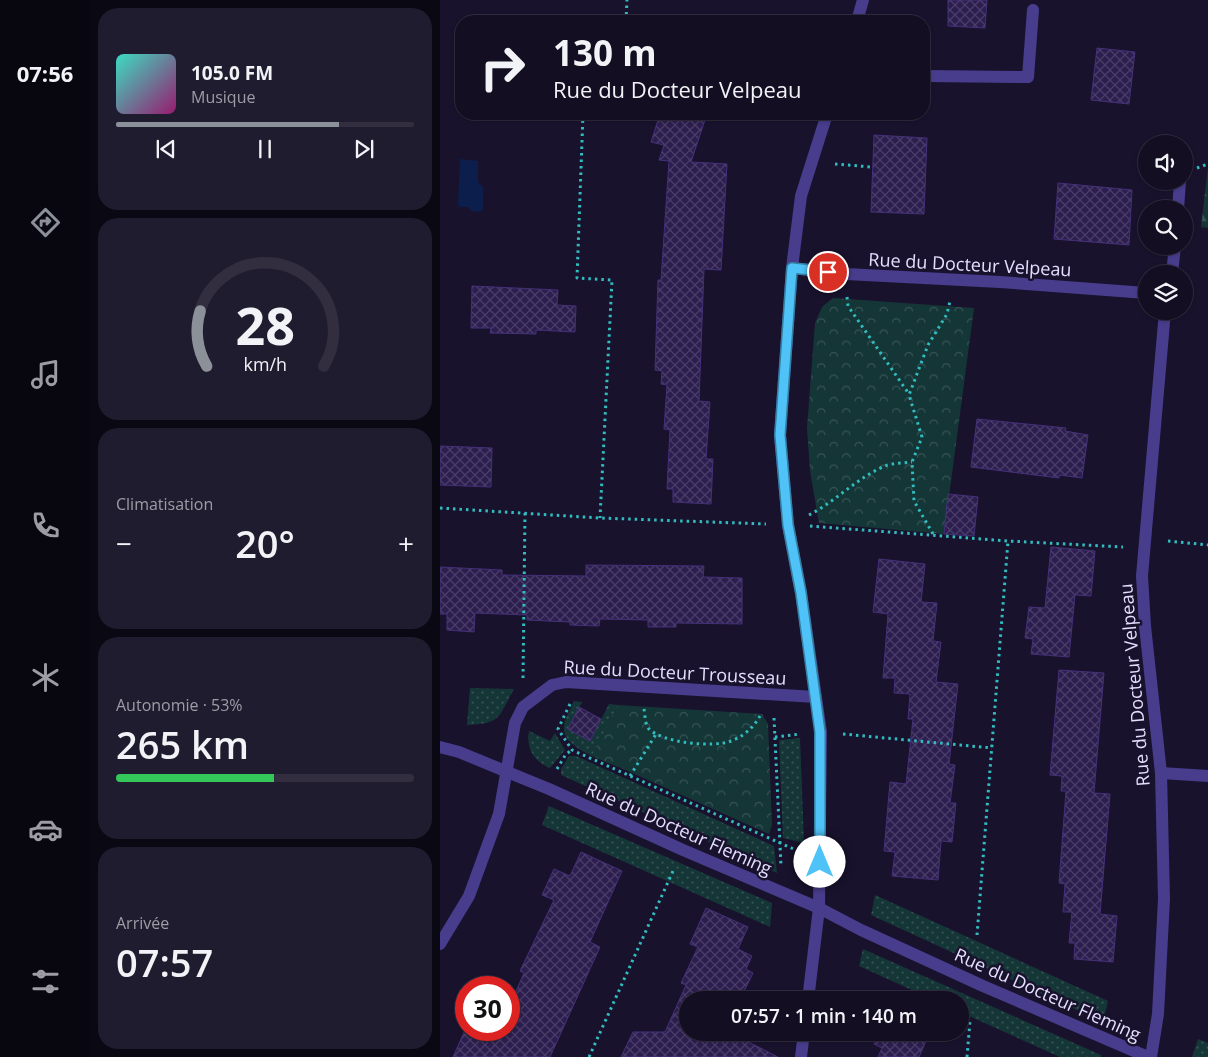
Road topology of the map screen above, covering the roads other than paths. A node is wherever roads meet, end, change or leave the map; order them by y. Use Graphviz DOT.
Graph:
graph roads {
  1 [pos="863,0"];
  2 [pos="1033,10"];
  3 [pos="859,15"];
  4 [pos="930,76"];
  5 [pos="825,120"];
  6 [pos="792,268"];
  7 [pos="1138,292"];
  8 [pos="1165,320"];
  9 [pos="816,697"];
  10 [pos="440,747"];
  11 [pos="508,772"];
  12 [pos="1161,773"];
  13 [pos="1208,776"];
  14 [pos="820,908"];
  15 [pos="440,944"];
  16 [pos="809,991"];
  17 [pos="803,1041"];
  18 [pos="801,1057"];
  19 [pos="1150,1057"];
  1 -- 3 [label="street"];
  2 -- 4 [label="street"];
  5 -- 6 [label="street"];
  6 -- 7 [label="street, Rue du Docteur Velpeau"];
  6 -- 9 [label="street"];
  8 -- 12 [label="street, Rue du Docteur Velpeau"];
  9 -- 11 [label="street, Rue du Docteur Trousseau"];
  9 -- 14 [label="street"];
  10 -- 11 [label="street, Rue du Docteur Fleming"];
  11 -- 14 [label="street, Rue du Docteur Fleming"];
  11 -- 15 [label="street"];
  12 -- 13 [label="street"];
  12 -- 19 [label="street, Rue du Docteur Velpeau"];
  14 -- 16 [label="street"];
  14 -- 19 [label="street, Rue du Docteur Fleming"];
  17 -- 18 [label="street"];
}
